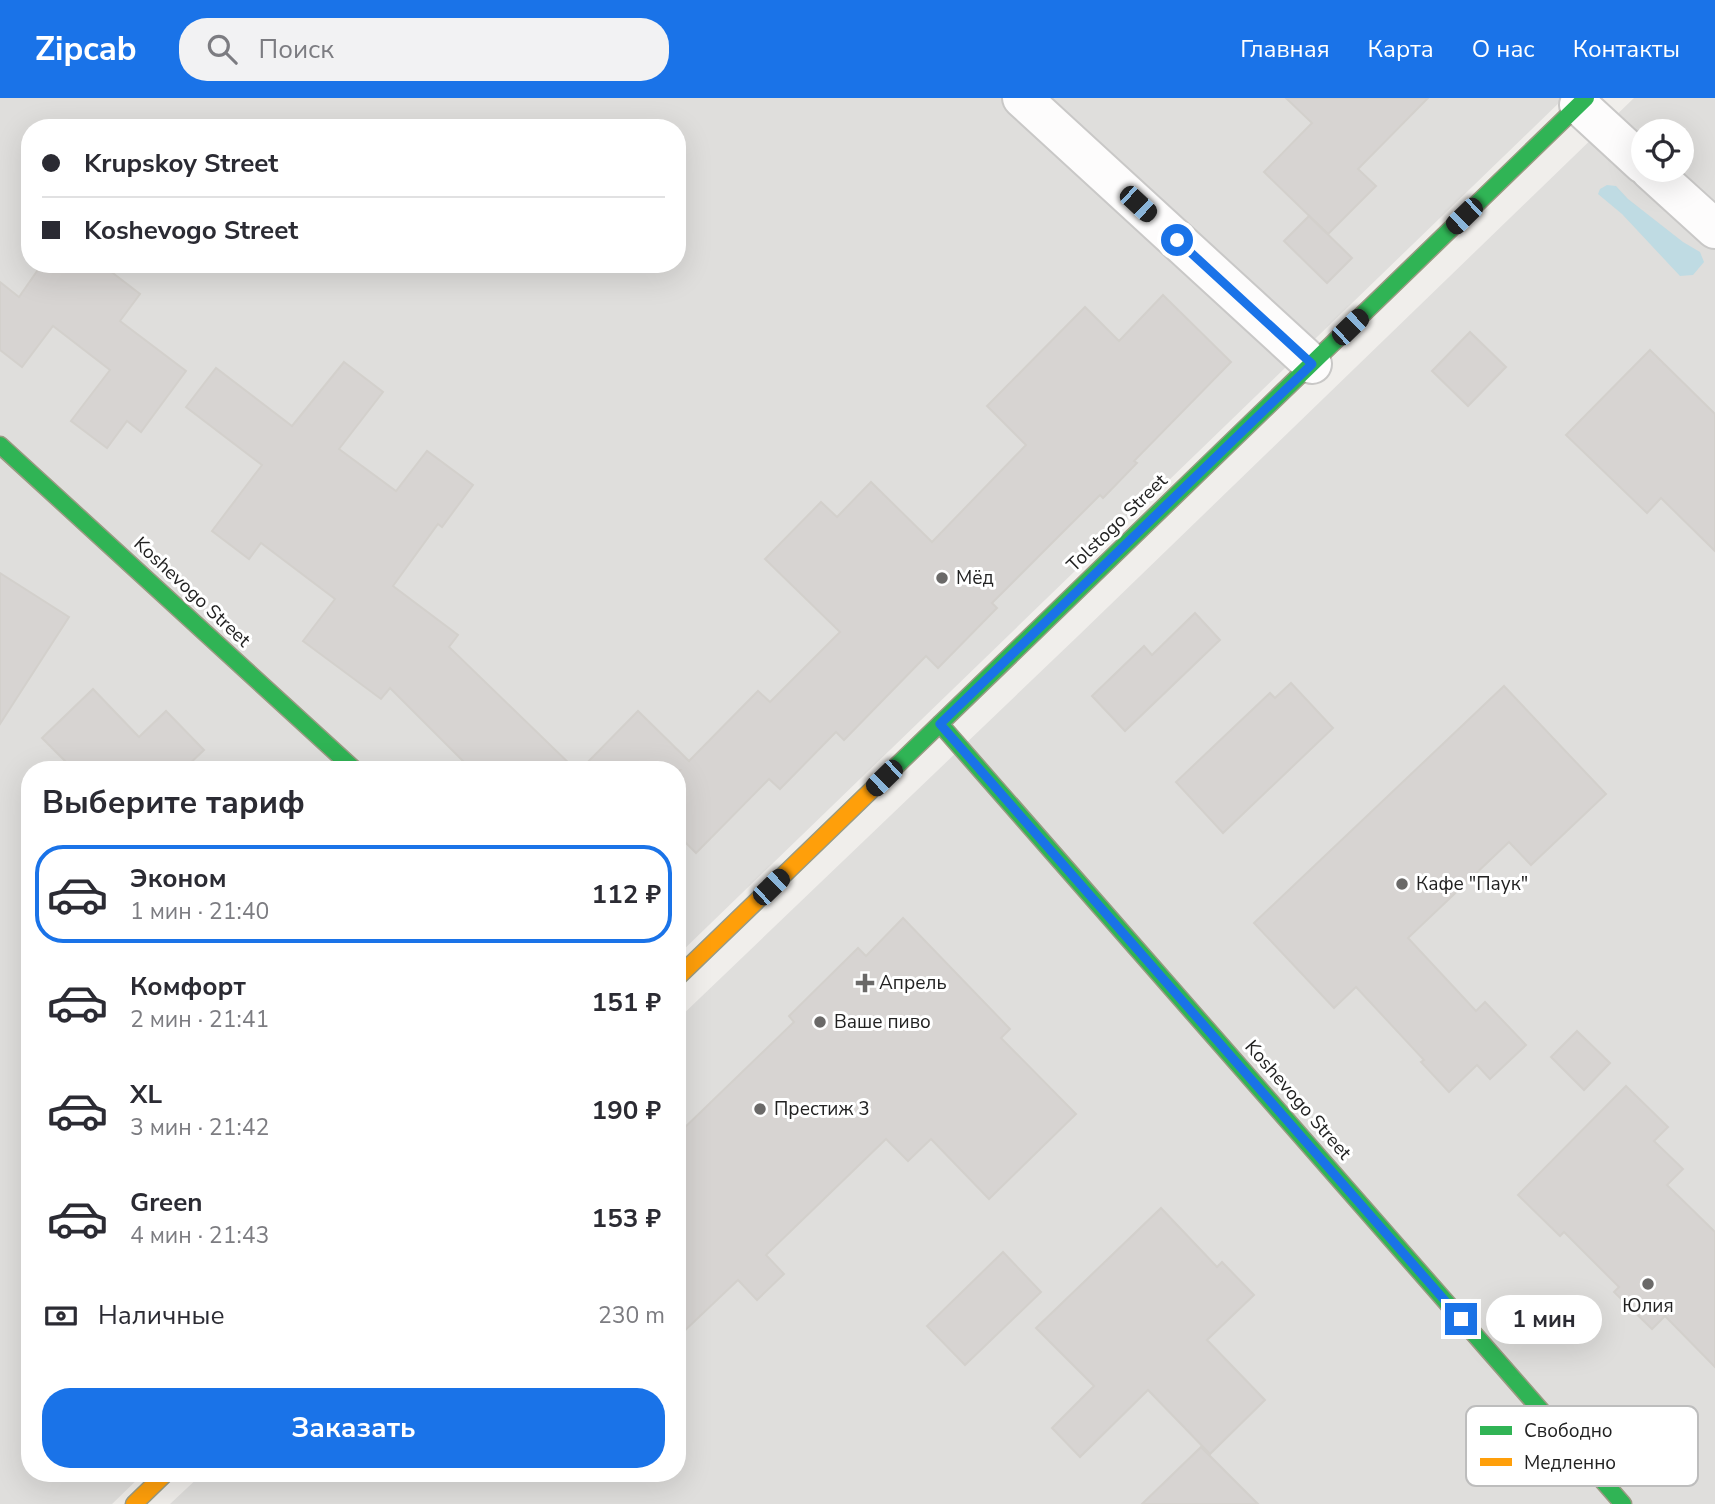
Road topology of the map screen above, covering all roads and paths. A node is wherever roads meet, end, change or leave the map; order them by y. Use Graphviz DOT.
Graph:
graph roads {
  1 [pos="1022,98"];
  2 [pos="1582,102"];
  3 [pos="1631,152"];
  4 [pos="1663,182"];
  5 [pos="1715,229"];
  6 [pos="1312,364"];
  7 [pos="0,445"];
  8 [pos="940,724"];
  9 [pos="345,761"];
  10 [pos="686,969"];
  11 [pos="1537,1406"];
  12 [pos="157,1482"];
  13 [pos="1607,1486"];
  14 [pos="134,1504"];
  15 [pos="1623,1504"];
  1 -- 6 [label="street"];
  2 -- 3 [label="street"];
  2 -- 6 [label="street, Tolstogo Street"];
  4 -- 5 [label="street"];
  6 -- 8 [label="street, Tolstogo Street"];
  7 -- 9 [label="street, Koshevogo Street"];
  8 -- 10 [label="street, Tolstogo Street"];
  8 -- 11 [label="street, Koshevogo Street"];
  12 -- 14 [label="street"];
  13 -- 15 [label="street, Koshevogo Street"];
}
